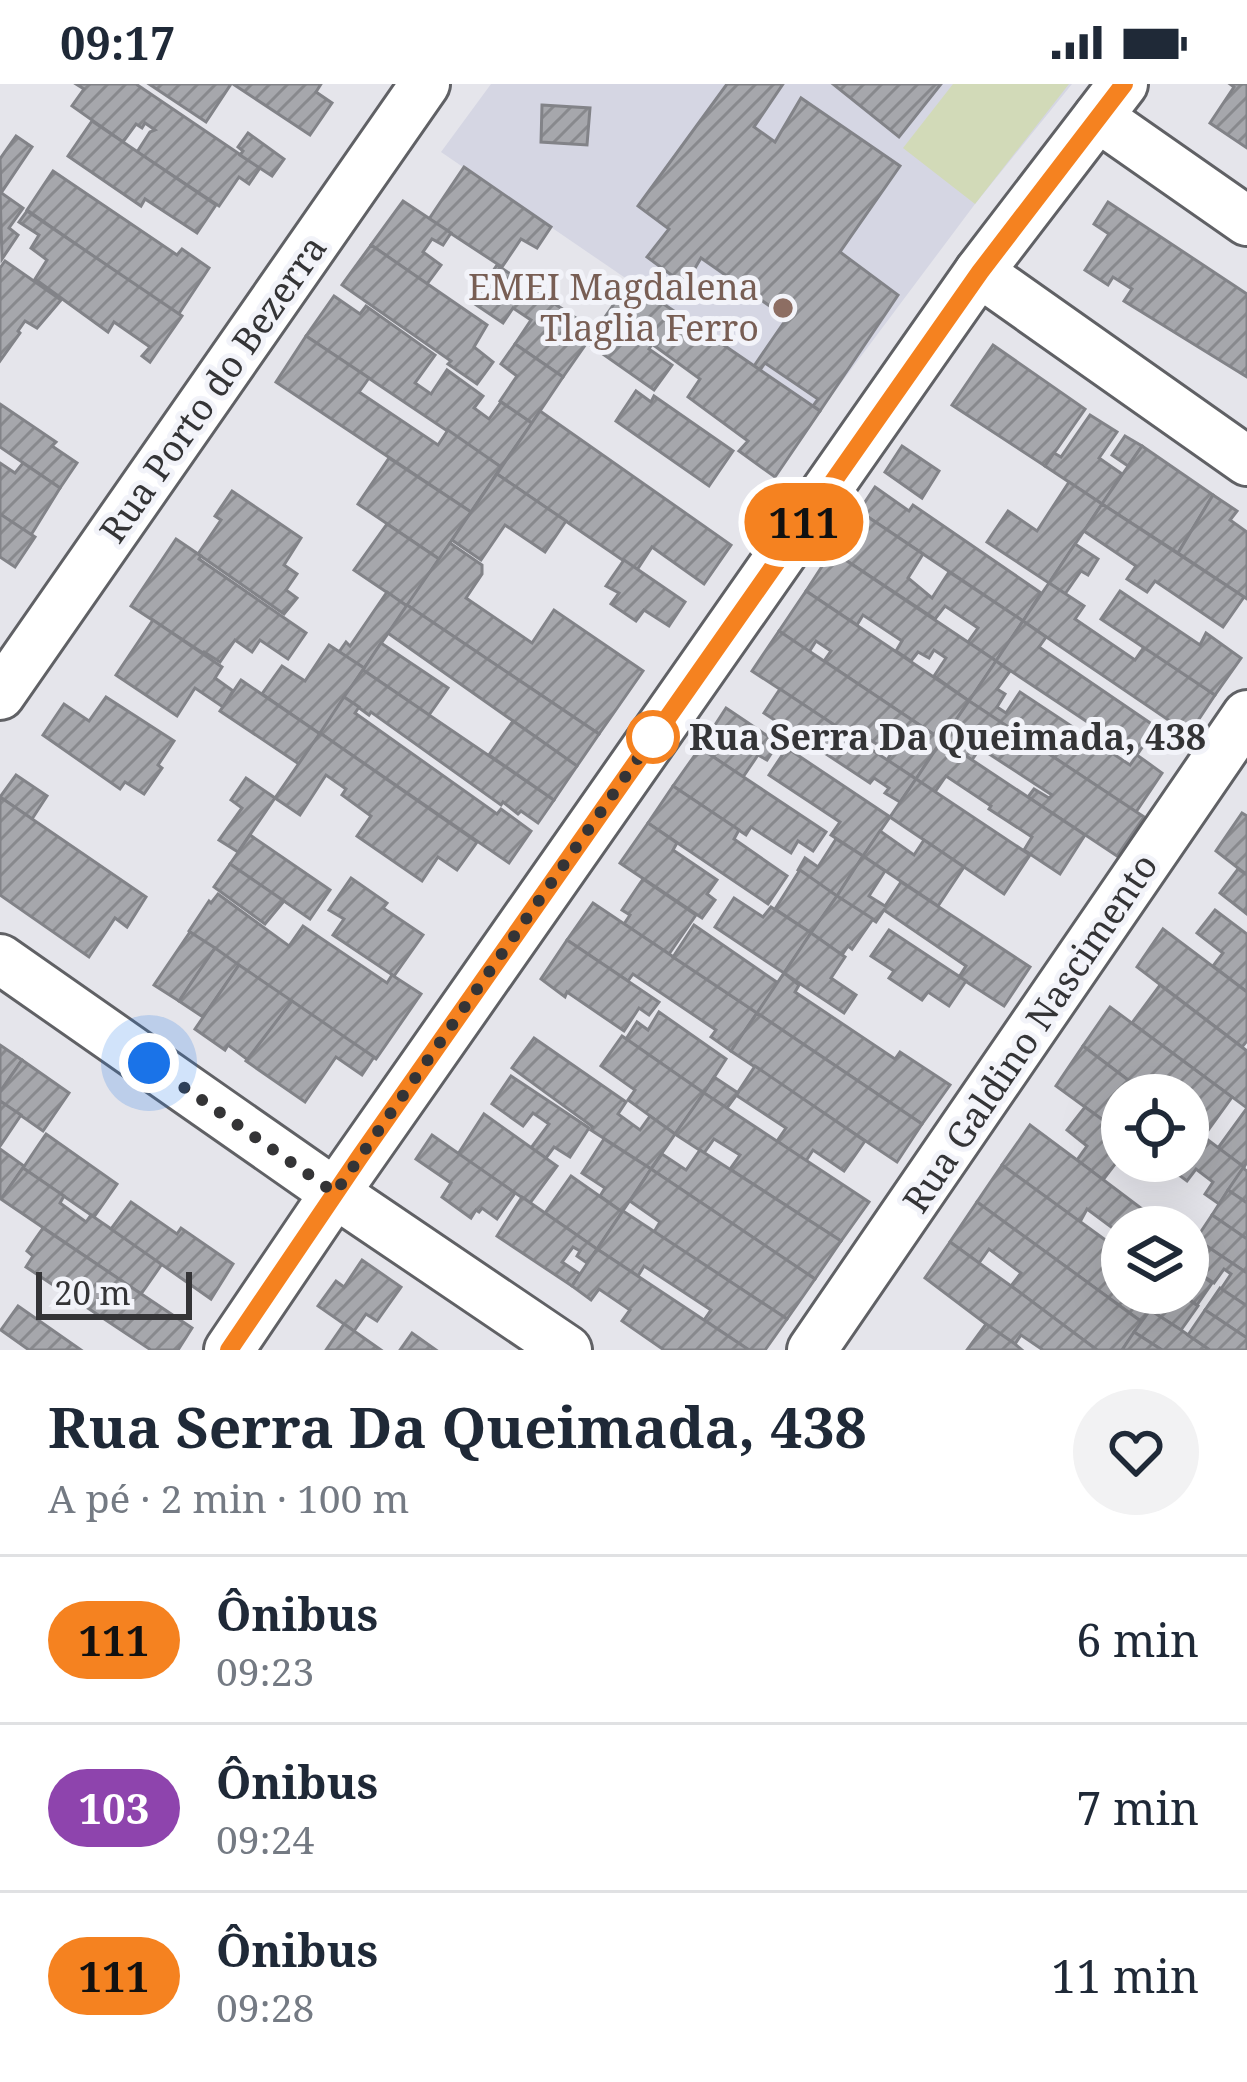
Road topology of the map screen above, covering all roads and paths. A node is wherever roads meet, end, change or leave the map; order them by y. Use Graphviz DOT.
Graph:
graph roads {
  1 [pos="425,84"];
  2 [pos="1110,100"];
  3 [pos="1247,221"];
  4 [pos="980,272"];
  5 [pos="1247,461"];
  6 [pos="0,695"];
  7 [pos="1247,716"];
  8 [pos="0,959"];
  9 [pos="335,1193"];
  10 [pos="229,1350"];
  11 [pos="567,1350"];
  12 [pos="812,1350"];
  1 -- 6 [label="street, Rua Porto do Bezerra"];
  2 -- 3 [label="street"];
  2 -- 4 [label="street"];
  4 -- 5 [label="street"];
  4 -- 9 [label="street"];
  7 -- 12 [label="street, Rua Galdino Nascimento"];
  8 -- 9 [label="street"];
  9 -- 10 [label="street"];
  9 -- 11 [label="street"];
}
